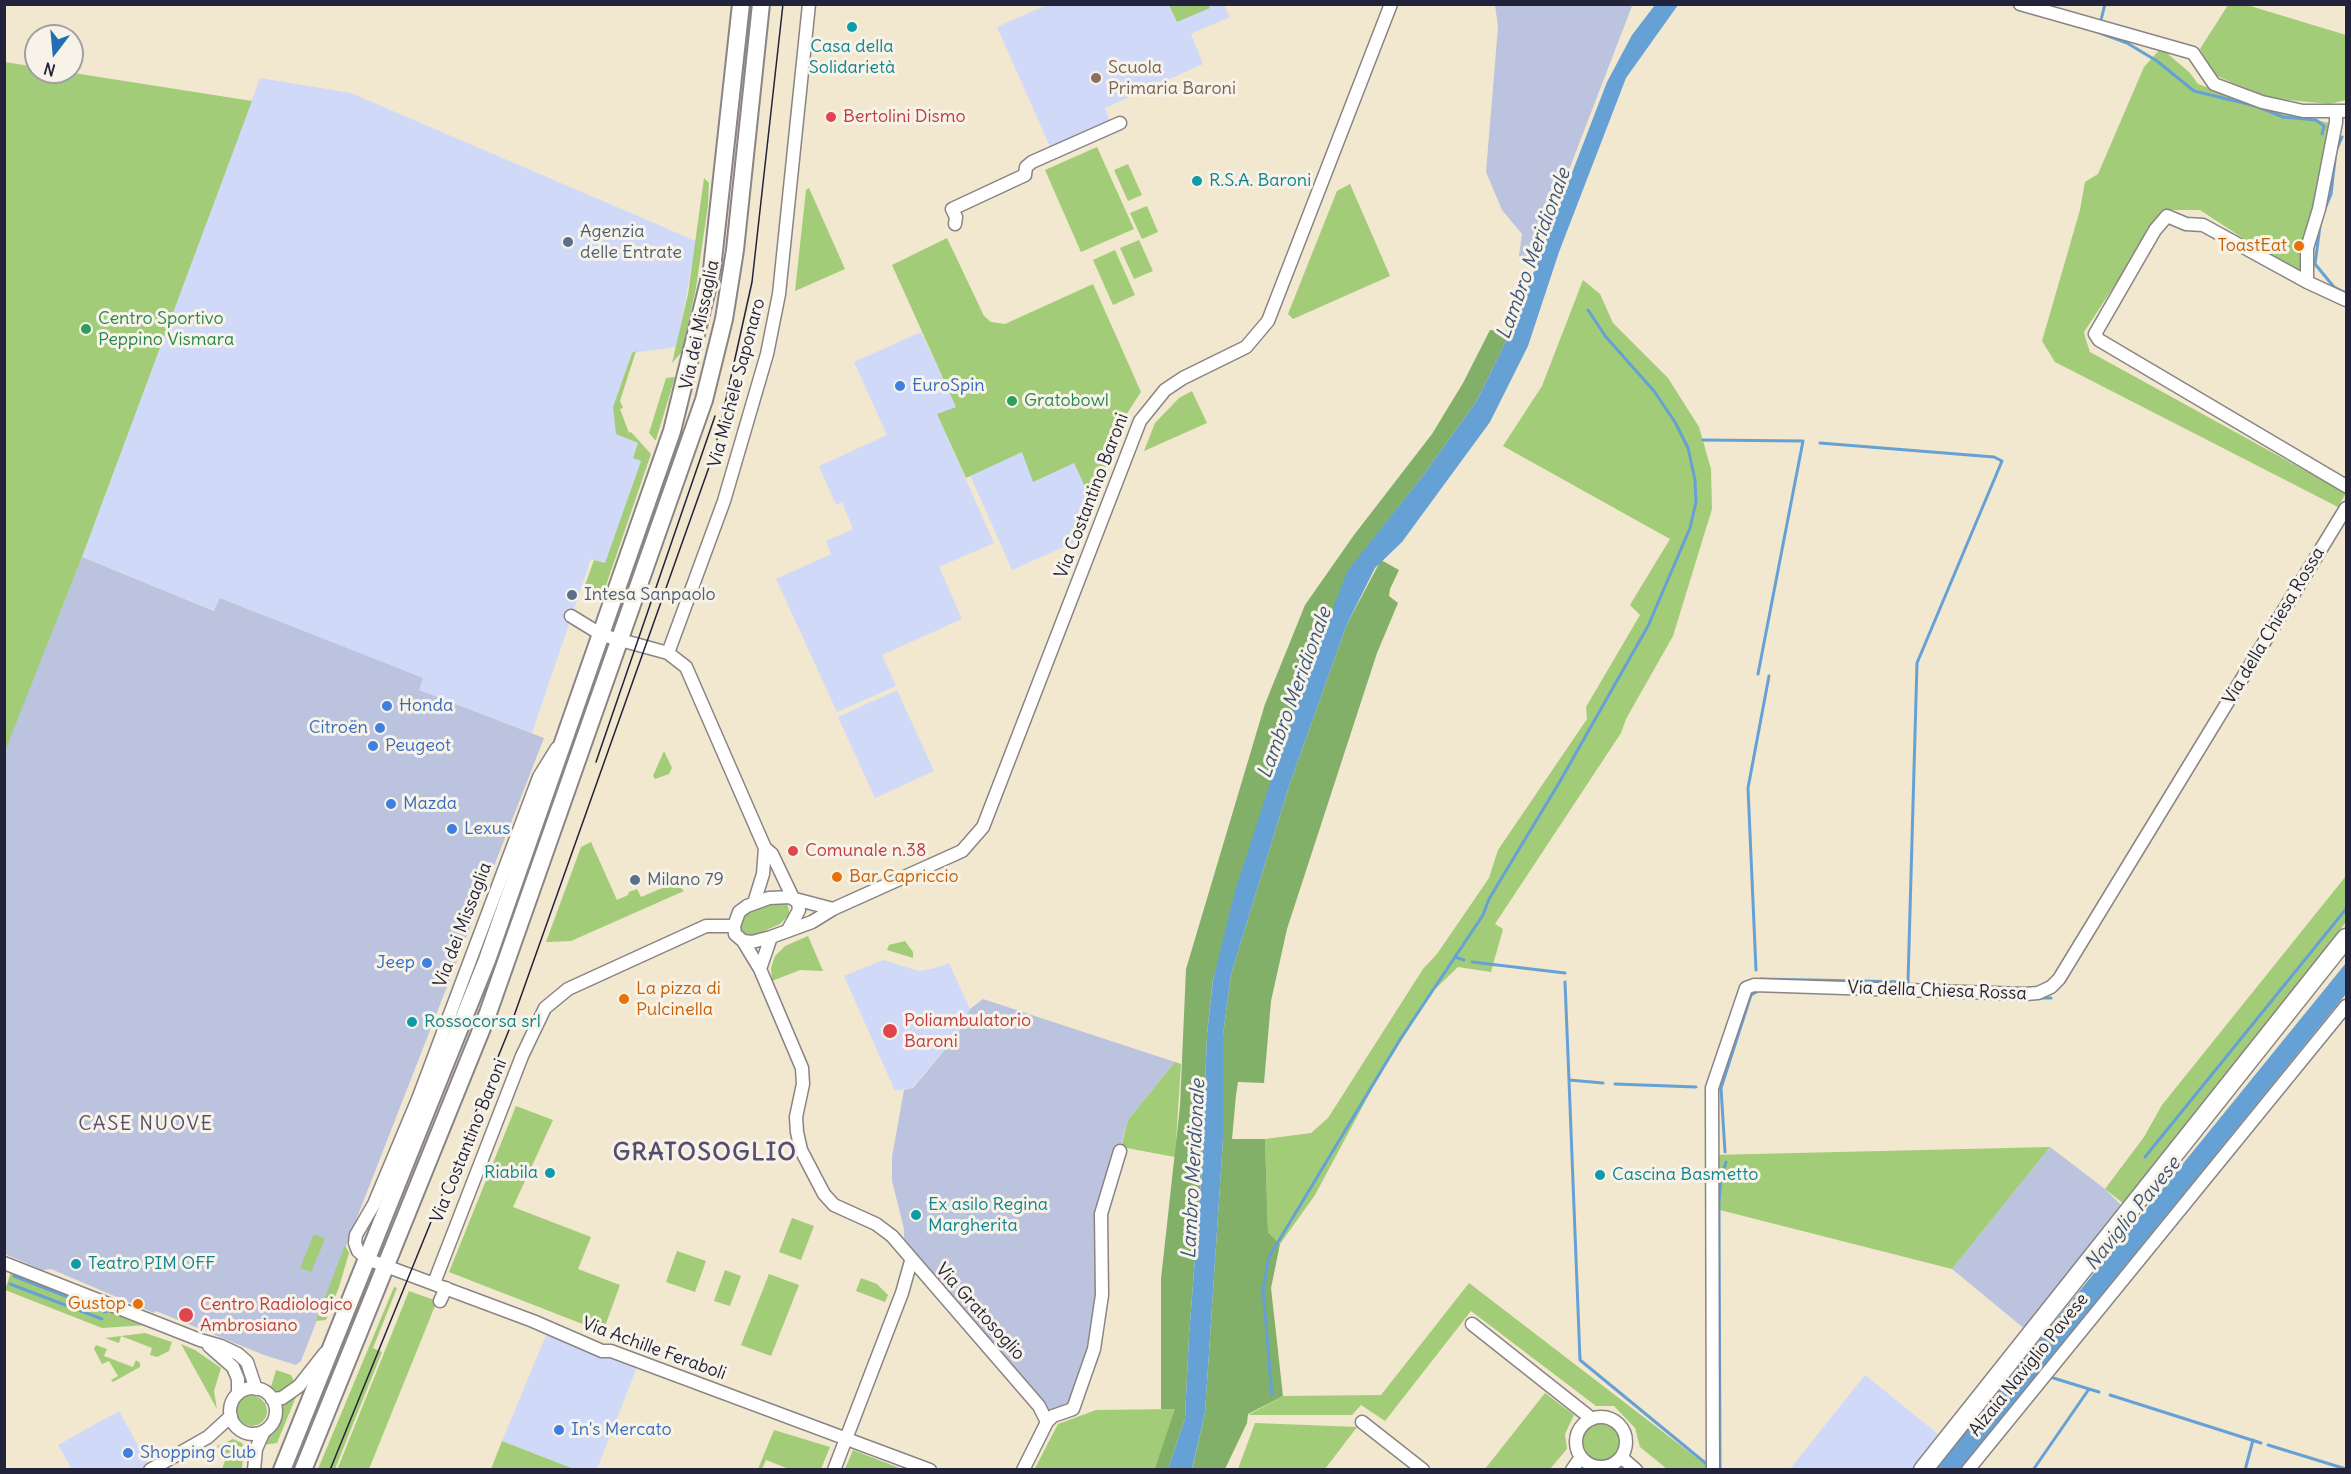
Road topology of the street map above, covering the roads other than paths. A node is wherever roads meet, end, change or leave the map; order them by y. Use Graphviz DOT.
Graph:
graph roads {
  1 [pos="741,4"];
  2 [pos="761,4"];
  3 [pos="809,4"];
  4 [pos="1391,4"];
  5 [pos="2020,4"];
  6 [pos="2341,111"];
  7 [pos="1119,123"];
  8 [pos="955,224"];
  9 [pos="2307,282"];
  10 [pos="2346,300"];
  11 [pos="2346,486"];
  12 [pos="2346,508"];
  13 [pos="571,616"];
  14 [pos="602,634"];
  15 [pos="619,641"];
  16 [pos="668,653"];
  17 [pos="765,848"];
  18 [pos="794,898"];
  19 [pos="754,903"];
  20 [pos="832,909"];
  21 [pos="734,926"];
  22 [pos="788,930"];
  23 [pos="771,937"];
  24 [pos="2346,938"];
  25 [pos="743,941"];
  26 [pos="760,969"];
  27 [pos="2346,1006"];
  28 [pos="418,1114"];
  29 [pos="434,1143"];
  30 [pos="1120,1152"];
  31 [pos="367,1259"];
  32 [pos="911,1261"];
  33 [pos="4,1263"];
  34 [pos="386,1266"];
  35 [pos="434,1283"];
  36 [pos="446,1288"];
  37 [pos="440,1301"];
  38 [pos="1472,1324"];
  39 [pos="201,1340"];
  40 [pos="332,1343"];
  41 [pos="256,1389"];
  42 [pos="238,1394"];
  43 [pos="272,1399"];
  44 [pos="231,1416"];
  45 [pos="1592,1419"];
  46 [pos="1047,1422"];
  47 [pos="1362,1422"];
  48 [pos="244,1431"];
  49 [pos="264,1431"];
  50 [pos="208,1437"];
  51 [pos="847,1438"];
  52 [pos="256,1449"];
  53 [pos="1581,1457"];
  54 [pos="1621,1457"];
  55 [pos="1592,1467"];
  56 [pos="150,1470"];
  57 [pos="254,1470"];
  58 [pos="282,1470"];
  59 [pos="303,1470"];
  60 [pos="834,1470"];
  61 [pos="930,1470"];
  62 [pos="1023,1470"];
  63 [pos="1423,1470"];
  64 [pos="1572,1470"];
  65 [pos="1636,1470"];
  66 [pos="1713,1470"];
  67 [pos="1923,1470"];
  68 [pos="1968,1470"];
  1 -- 14 [label="main road, Via dei Missaglia"];
  2 -- 15 [label="main road, Via dei Missaglia"];
  3 -- 16 [label="street, Via Michele Saponaro"];
  4 -- 20 [label="street, Via Costantino Baroni"];
  5 -- 6 [label="street"];
  6 -- 9 [label="street"];
  7 -- 8 [label="street"];
  9 -- 10 [label="street"];
  9 -- 11 [label="street"];
  12 -- 66 [label="street, Via della Chiesa Rossa"];
  13 -- 14 [label="street"];
  14 -- 15 [label="street"];
  14 -- 28 [label="main road, Via dei Missaglia"];
  15 -- 16 [label="street"];
  15 -- 29 [label="main road, Via dei Missaglia"];
  16 -- 17 [label="street"];
  17 -- 18 [label="street"];
  17 -- 19 [label="street"];
  18 -- 19 [label="street"];
  18 -- 20 [label="street"];
  18 -- 22 [label="street"];
  19 -- 21 [label="street"];
  20 -- 22 [label="street, Via Costantino Baroni"];
  21 -- 25 [label="street"];
  21 -- 35 [label="street, Via Costantino Baroni"];
  22 -- 23 [label="street, Via Costantino Baroni"];
  23 -- 25 [label="street, Via Costantino Baroni"];
  23 -- 26 [label="street"];
  24 -- 67 [label="main road"];
  25 -- 26 [label="street"];
  26 -- 32 [label="street"];
  27 -- 68 [label="street, Alzaia Naviglio Pavese"];
  28 -- 29 [label="street"];
  28 -- 31 [label="main road, Via dei Missaglia"];
  29 -- 34 [label="main road, Via dei Missaglia"];
  30 -- 46 [label="street"];
  31 -- 34 [label="street, Via Achille Feraboli"];
  31 -- 40 [label="main road, Via dei Missaglia"];
  32 -- 46 [label="street, Via Gratosoglio"];
  32 -- 51 [label="street, Via Gratosoglio"];
  33 -- 39 [label="street"];
  34 -- 35 [label="street, Via Achille Feraboli"];
  34 -- 59 [label="main road, Via dei Missaglia"];
  35 -- 36 [label="street, Via Achille Feraboli"];
  36 -- 37 [label="street"];
  36 -- 51 [label="street, Via Achille Feraboli"];
  38 -- 45 [label="street"];
  39 -- 41 [label="street"];
  39 -- 42 [label="street"];
  40 -- 43 [label="street"];
  40 -- 58 [label="main road, Via dei Missaglia"];
  41 -- 42 [label="street"];
  41 -- 43 [label="street"];
  42 -- 44 [label="street"];
  43 -- 49 [label="street"];
  44 -- 48 [label="street"];
  44 -- 50 [label="street"];
  45 -- 53 [label="street"];
  45 -- 54 [label="street"];
  46 -- 62 [label="street"];
  47 -- 63 [label="street"];
  48 -- 49 [label="street"];
  48 -- 50 [label="street"];
  48 -- 52 [label="street"];
  49 -- 52 [label="street"];
  50 -- 56 [label="street"];
  51 -- 60 [label="street, Via Gratosoglio"];
  51 -- 61 [label="street, Via Achille Feraboli"];
  52 -- 57 [label="street"];
  53 -- 55 [label="street"];
  53 -- 64 [label="street"];
  54 -- 55 [label="street"];
  54 -- 65 [label="street"];
}
